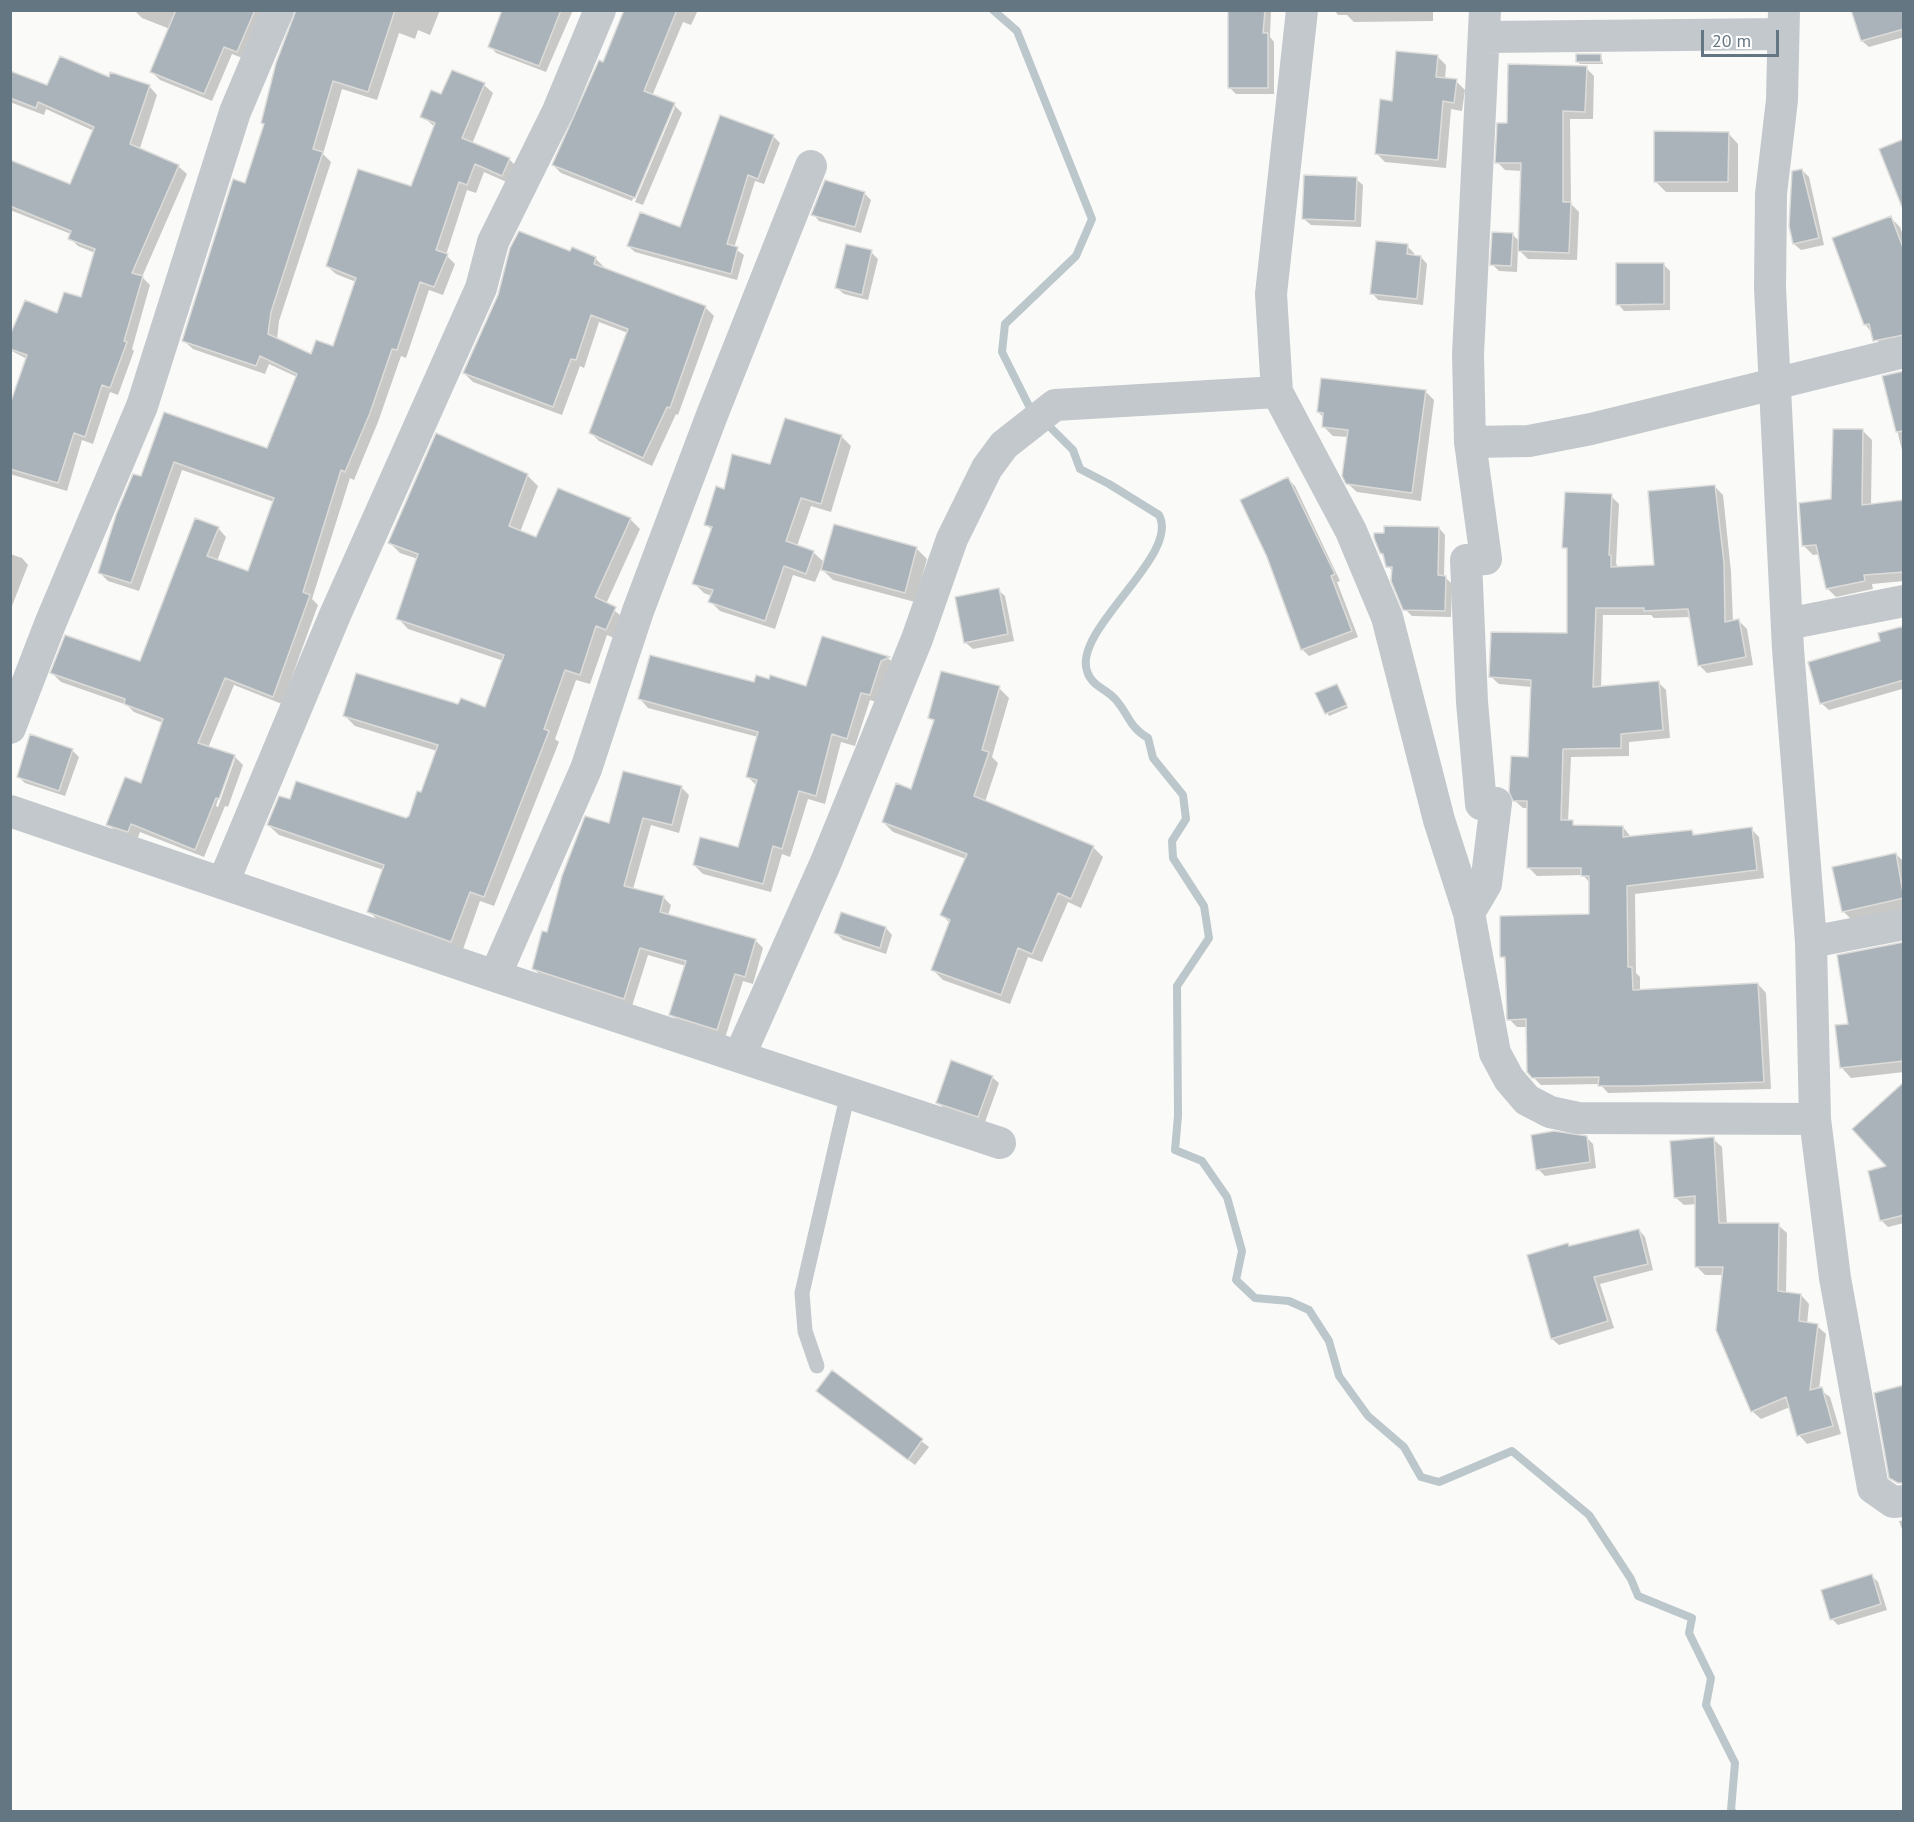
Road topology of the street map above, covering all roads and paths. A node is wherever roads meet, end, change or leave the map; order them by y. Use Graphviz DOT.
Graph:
graph roads {
  1 [pos="278,10"];
  2 [pos="600,10"];
  3 [pos="1302,10"];
  4 [pos="1783,22"];
  5 [pos="1485,24"];
  6 [pos="812,166"];
  7 [pos="1904,352"];
  8 [pos="1773,385"];
  9 [pos="1277,392"];
  10 [pos="1470,442"];
  11 [pos="1904,601"];
  12 [pos="1787,624"];
  13 [pos="10,728"];
  14 [pos="10,811"];
  15 [pos="223,883"];
  16 [pos="1470,913"];
  17 [pos="1904,924"];
  18 [pos="1810,942"];
  19 [pos="495,976"];
  20 [pos="739,1057"];
  21 [pos="848,1093"];
  22 [pos="1815,1119"];
  23 [pos="1000,1143"];
  24 [pos="817,1365"];
  25 [pos="1904,1501"];
  1 -- 13 [label="street"];
  2 -- 15 [label="street"];
  3 -- 9 [label="street"];
  4 -- 5 [label="street"];
  4 -- 8 [label="street"];
  5 -- 10 [label="street"];
  6 -- 19 [label="street"];
  7 -- 8 [label="street"];
  8 -- 10 [label="street"];
  8 -- 12 [label="street"];
  9 -- 16 [label="street"];
  9 -- 20 [label="street"];
  10 -- 16 [label="street"];
  11 -- 12 [label="street"];
  12 -- 18 [label="street"];
  14 -- 15 [label="street"];
  15 -- 19 [label="street"];
  16 -- 22 [label="street"];
  17 -- 18 [label="street"];
  18 -- 22 [label="street"];
  19 -- 20 [label="street"];
  20 -- 21 [label="street"];
  21 -- 23 [label="street"];
  21 -- 24 [label="lane"];
  22 -- 25 [label="street"];
}
